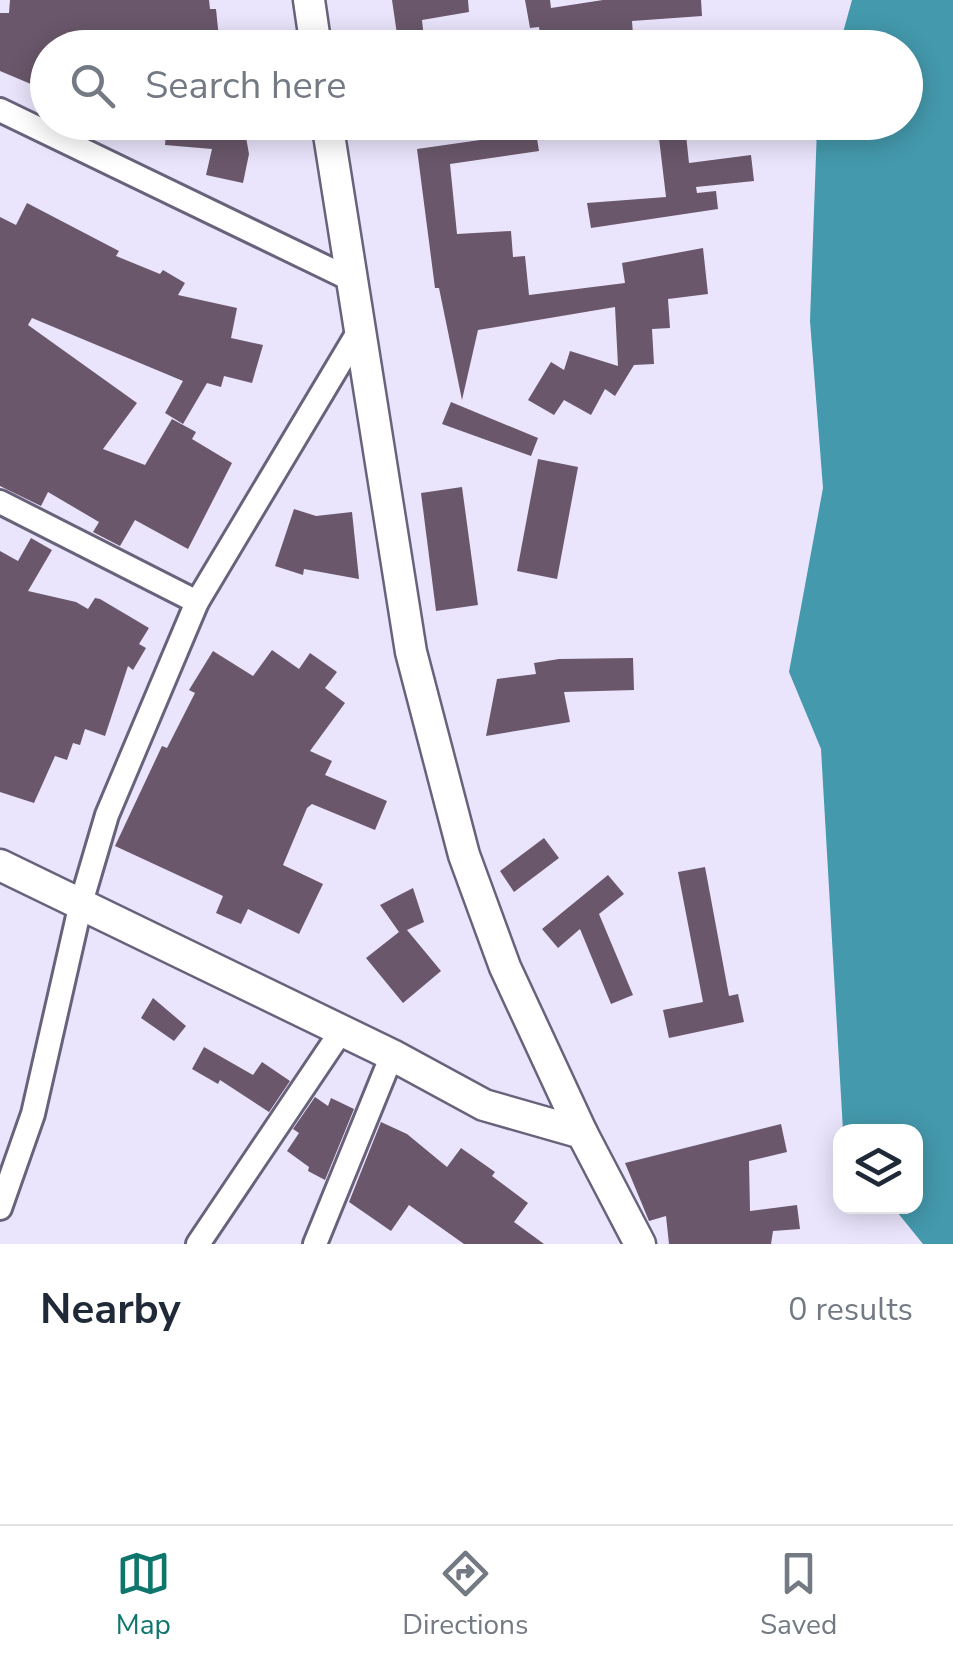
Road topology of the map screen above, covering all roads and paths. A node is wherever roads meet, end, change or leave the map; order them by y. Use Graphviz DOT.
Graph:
graph roads {
  1 [pos="309,0"];
  2 [pos="313,30"];
  3 [pos="0,110"];
  4 [pos="30,124"];
  5 [pos="62,140"];
  6 [pos="330,140"];
  7 [pos="350,279"];
  8 [pos="359,331"];
  9 [pos="0,502"];
  10 [pos="197,602"];
  11 [pos="0,864"];
  12 [pos="81,902"];
  13 [pos="342,1030"];
  14 [pos="392,1055"];
  15 [pos="582,1132"];
  16 [pos="0,1208"];
  17 [pos="198,1244"];
  18 [pos="315,1244"];
  19 [pos="640,1244"];
  1 -- 2 [label="street"];
  3 -- 4 [label="street"];
  5 -- 7 [label="street"];
  6 -- 7 [label="street"];
  7 -- 8 [label="street"];
  8 -- 10 [label="street"];
  8 -- 15 [label="street"];
  9 -- 10 [label="street"];
  10 -- 12 [label="street"];
  11 -- 12 [label="street"];
  12 -- 13 [label="street"];
  12 -- 16 [label="street"];
  13 -- 14 [label="street"];
  13 -- 17 [label="street"];
  14 -- 15 [label="street"];
  14 -- 18 [label="street"];
  15 -- 19 [label="street"];
}
